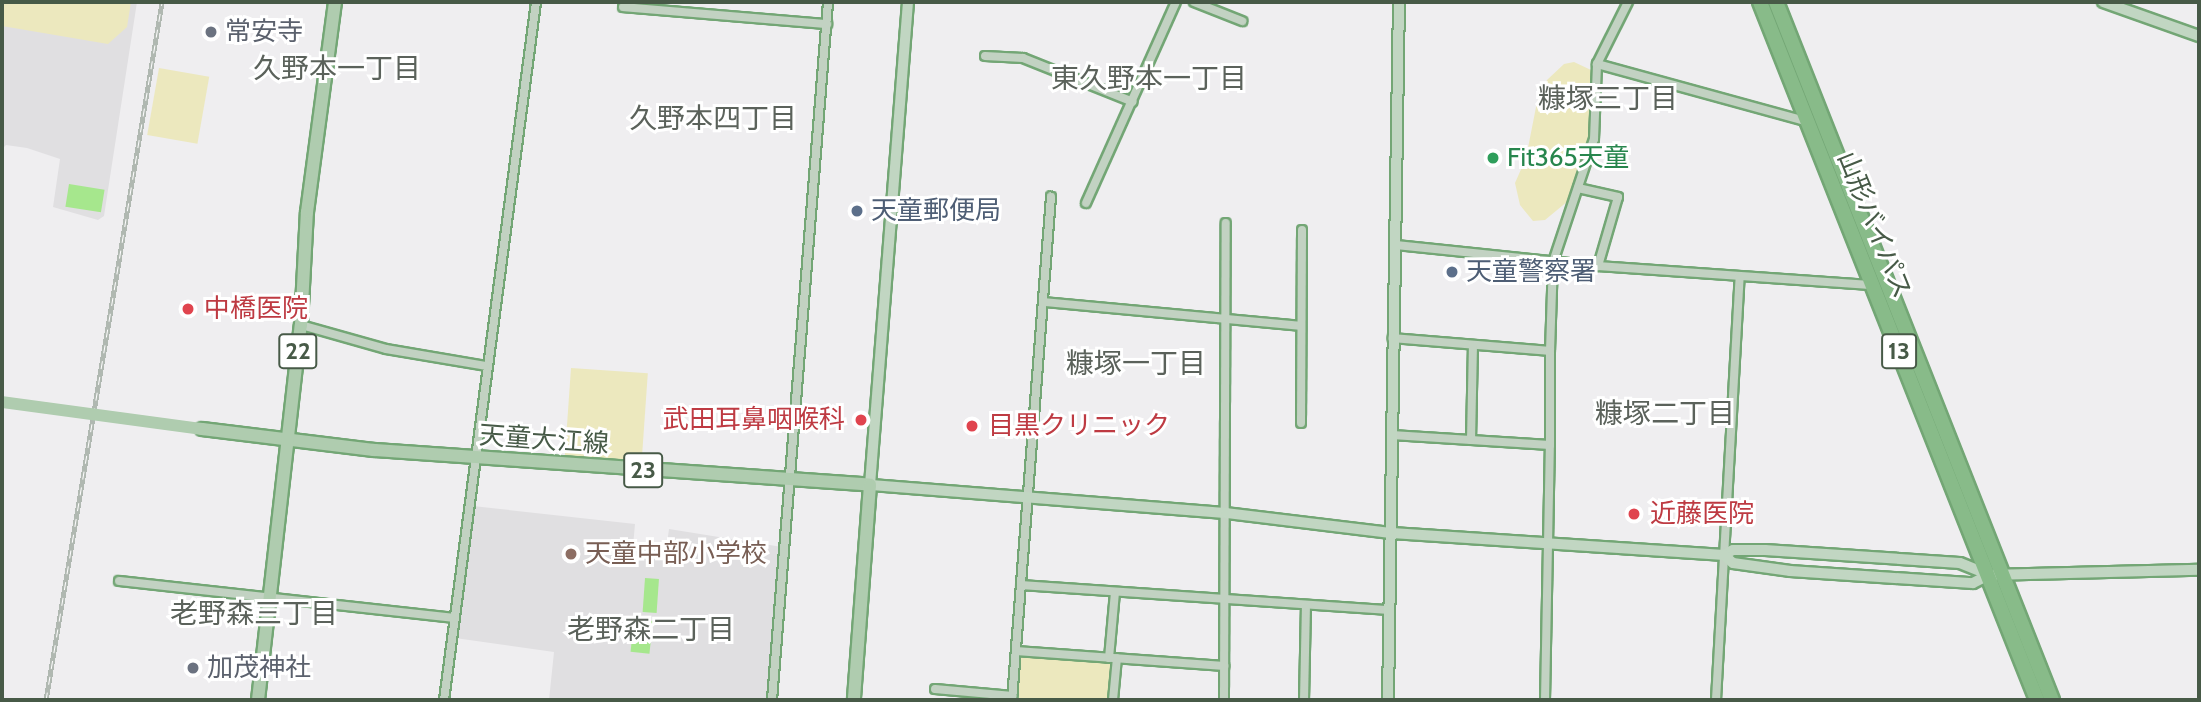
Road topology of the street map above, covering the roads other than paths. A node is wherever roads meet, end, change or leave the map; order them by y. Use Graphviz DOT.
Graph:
graph roads {
  1 [pos="335,2"];
  2 [pos="536,2"];
  3 [pos="828,2"];
  4 [pos="908,2"];
  5 [pos="1176,2"];
  6 [pos="1194,2"];
  7 [pos="1399,2"];
  8 [pos="1628,2"];
  9 [pos="1760,2"];
  10 [pos="1776,2"];
  11 [pos="2103,2"];
  12 [pos="623,7"];
  13 [pos="1242,21"];
  14 [pos="827,24"];
  15 [pos="2199,36"];
  16 [pos="985,56"];
  17 [pos="1597,64"];
  18 [pos="1133,102"];
  19 [pos="1806,121"];
  20 [pos="1578,188"];
  21 [pos="1051,197"];
  22 [pos="1086,203"];
  23 [pos="1226,223"];
  24 [pos="1302,230"];
  25 [pos="1396,245"];
  26 [pos="1553,262"];
  27 [pos="1598,266"];
  28 [pos="1740,276"];
  29 [pos="1873,285"];
  30 [pos="1044,302"];
  31 [pos="1226,317"];
  32 [pos="301,325"];
  33 [pos="1301,326"];
  34 [pos="1393,338"];
  35 [pos="1473,345"];
  36 [pos="1550,351"];
  37 [pos="486,366"];
  38 [pos="2,402"];
  39 [pos="1301,423"];
  40 [pos="1392,435"];
  41 [pos="1471,440"];
  42 [pos="288,441"];
  43 [pos="1549,445"];
  44 [pos="474,457"];
  45 [pos="790,480"];
  46 [pos="870,485"];
  47 [pos="1028,499"];
  48 [pos="1226,513"];
  49 [pos="1392,533"];
  50 [pos="1546,541"];
  51 [pos="1724,555"];
  52 [pos="2199,570"];
  53 [pos="2005,574"];
  54 [pos="1989,575"];
  55 [pos="119,581"];
  56 [pos="1021,585"];
  57 [pos="1115,592"];
  58 [pos="270,599"];
  59 [pos="1224,600"];
  60 [pos="1306,606"];
  61 [pos="1390,610"];
  62 [pos="453,618"];
  63 [pos="1016,651"];
  64 [pos="1113,658"];
  65 [pos="1224,666"];
  66 [pos="935,689"];
  67 [pos="1013,698"];
  68 [pos="258,700"];
  69 [pos="444,700"];
  70 [pos="772,700"];
  71 [pos="855,700"];
  72 [pos="1113,700"];
  73 [pos="1224,700"];
  74 [pos="1304,700"];
  75 [pos="1388,700"];
  76 [pos="1545,700"];
  77 [pos="1716,700"];
  78 [pos="2037,700"];
  79 [pos="2052,700"];
  1 -- 32 [label="main road, 22"];
  2 -- 37 [label="street"];
  3 -- 14 [label="street"];
  4 -- 46 [label="street"];
  5 -- 18 [label="street"];
  6 -- 13 [label="street"];
  7 -- 25 [label="street"];
  8 -- 17 [label="street"];
  9 -- 19 [label="highway, 山形バイパス / 13"];
  10 -- 53 [label="highway, 山形バイパス / 13"];
  11 -- 15 [label="street"];
  12 -- 14 [label="street"];
  14 -- 45 [label="street"];
  16 -- 18 [label="street"];
  17 -- 19 [label="street"];
  17 -- 20 [label="street"];
  18 -- 22 [label="street"];
  19 -- 29 [label="highway, 山形バイパス / 13"];
  20 -- 26 [label="street"];
  20 -- 27 [label="street"];
  21 -- 30 [label="street"];
  23 -- 31 [label="street"];
  24 -- 33 [label="street"];
  25 -- 26 [label="street"];
  25 -- 34 [label="street"];
  26 -- 27 [label="street"];
  26 -- 36 [label="street"];
  27 -- 28 [label="street"];
  28 -- 29 [label="street"];
  28 -- 51 [label="street"];
  29 -- 54 [label="highway, 山形バイパス / 13"];
  30 -- 31 [label="street"];
  30 -- 47 [label="street"];
  31 -- 33 [label="street"];
  31 -- 48 [label="street"];
  32 -- 37 [label="street"];
  32 -- 42 [label="main road, 22"];
  33 -- 39 [label="street"];
  34 -- 35 [label="street"];
  34 -- 40 [label="street"];
  35 -- 36 [label="street"];
  35 -- 41 [label="street"];
  36 -- 43 [label="street"];
  37 -- 44 [label="street"];
  38 -- 42 [label="main road, 天童大江線 / 23, bridge"];
  40 -- 41 [label="street"];
  40 -- 49 [label="street"];
  41 -- 43 [label="street"];
  42 -- 44 [label="main road, 天童大江線 / 23"];
  42 -- 58 [label="main road, 22"];
  43 -- 50 [label="street"];
  44 -- 45 [label="main road, 天童大江線 / 23"];
  44 -- 62 [label="street"];
  45 -- 46 [label="main road, 天童大江線 / 23"];
  45 -- 70 [label="street"];
  46 -- 47 [label="street"];
  46 -- 71 [label="main road"];
  47 -- 48 [label="street"];
  47 -- 56 [label="street"];
  48 -- 49 [label="street"];
  48 -- 59 [label="street"];
  49 -- 50 [label="street"];
  49 -- 61 [label="street"];
  50 -- 51 [label="street"];
  50 -- 76 [label="street"];
  51 -- 54 [label="street"];
  51 -- 54 [label="street"];
  51 -- 77 [label="street"];
  52 -- 53 [label="street"];
  53 -- 54 [label="street"];
  53 -- 79 [label="highway, 山形バイパス / 13"];
  54 -- 78 [label="highway, 山形バイパス / 13"];
  55 -- 58 [label="street"];
  56 -- 57 [label="street"];
  56 -- 63 [label="street"];
  57 -- 59 [label="street"];
  57 -- 64 [label="street"];
  58 -- 62 [label="street"];
  58 -- 68 [label="main road, 22"];
  59 -- 60 [label="street"];
  59 -- 65 [label="street"];
  60 -- 61 [label="street"];
  60 -- 74 [label="street"];
  61 -- 75 [label="street"];
  62 -- 69 [label="street"];
  63 -- 64 [label="street"];
  63 -- 67 [label="street"];
  64 -- 65 [label="street"];
  64 -- 72 [label="street"];
  65 -- 73 [label="street"];
  66 -- 67 [label="street"];
}
